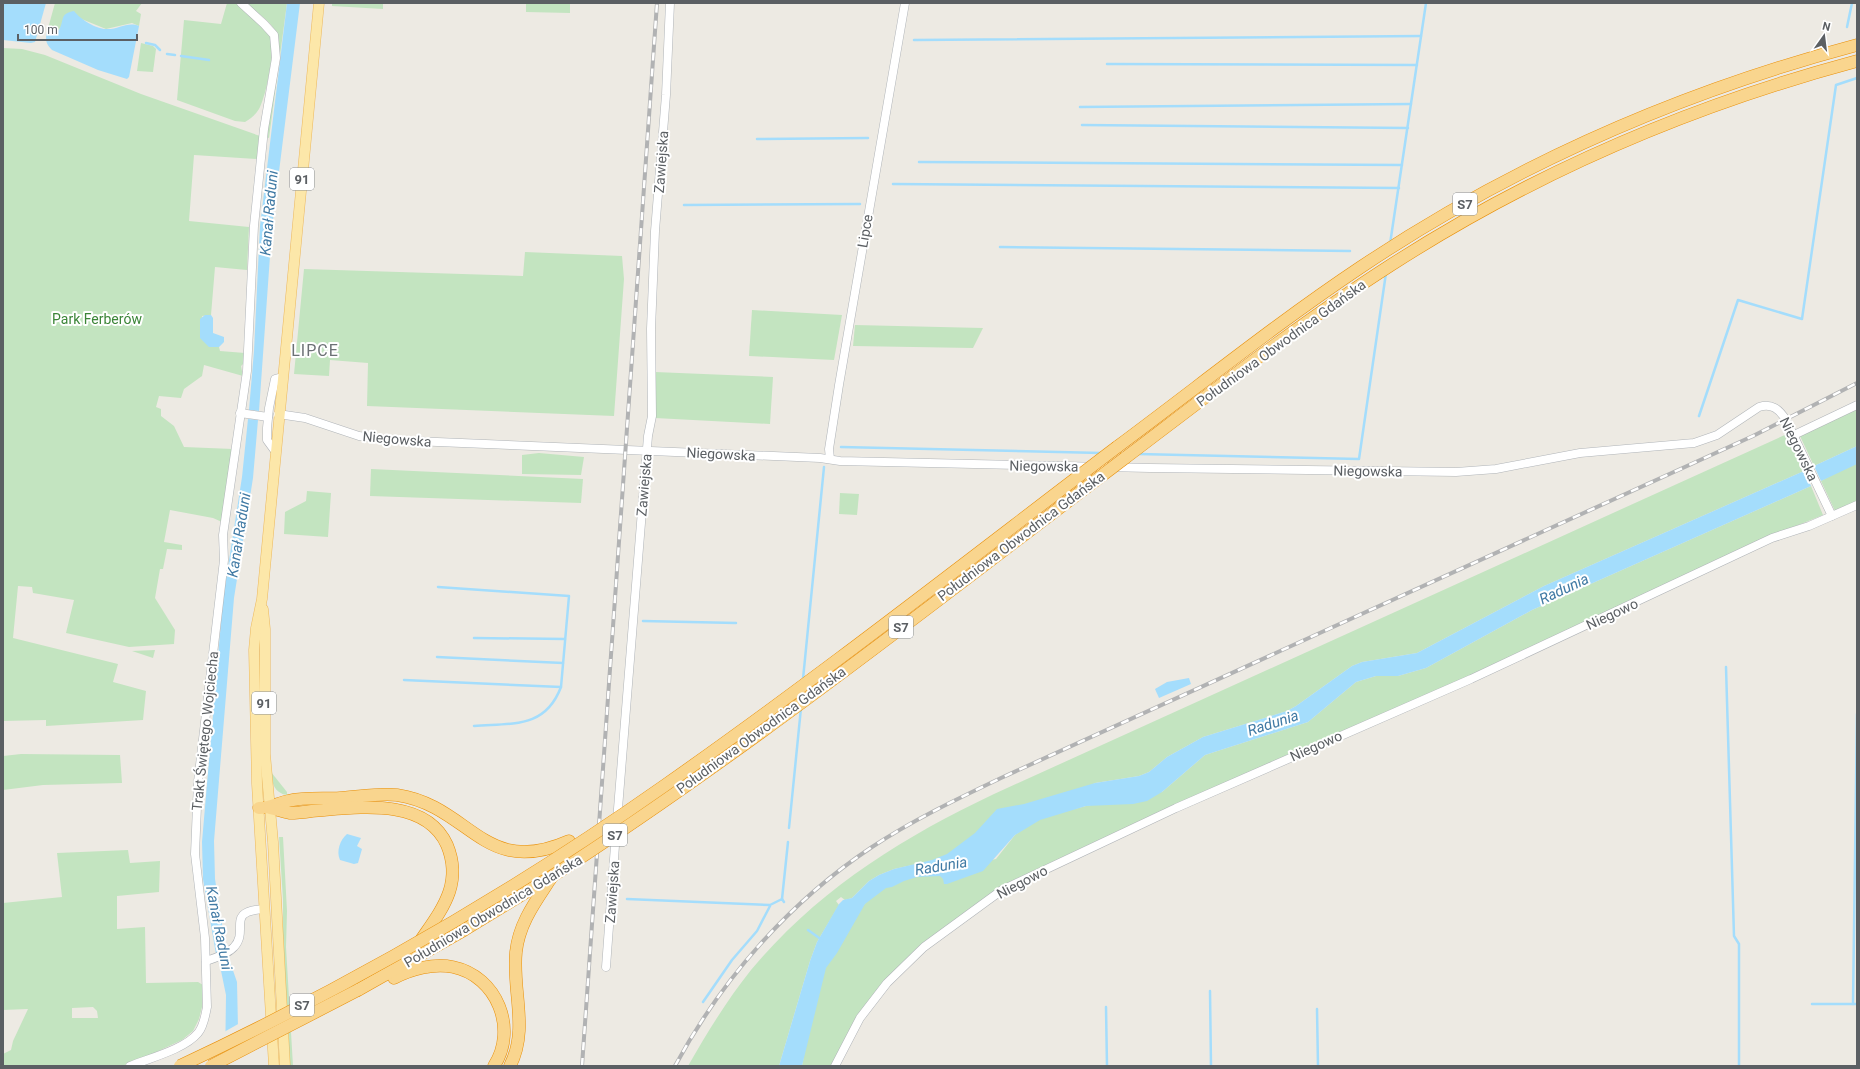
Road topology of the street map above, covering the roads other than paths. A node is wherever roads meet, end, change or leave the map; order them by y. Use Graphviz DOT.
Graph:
graph roads {
  1 [pos="241,3"];
  2 [pos="319,3"];
  3 [pos="670,3"];
  4 [pos="905,3"];
  5 [pos="1857,45"];
  6 [pos="1857,61"];
  7 [pos="282,377"];
  8 [pos="1857,405"];
  9 [pos="243,414"];
  10 [pos="278,414"];
  11 [pos="264,417"];
  12 [pos="1795,438"];
  13 [pos="647,450"];
  14 [pos="275,451"];
  15 [pos="830,459"];
  16 [pos="1857,505"];
  17 [pos="1830,512"];
  18 [pos="312,805"];
  19 [pos="264,808"];
  20 [pos="609,823"];
  21 [pos="554,875"];
  22 [pos="265,910"];
  23 [pos="421,940"];
  24 [pos="210,960"];
  25 [pos="606,967"];
  26 [pos="358,990"];
  27 [pos="130,1066"];
  28 [pos="180,1066"];
  29 [pos="211,1066"];
  30 [pos="274,1066"];
  31 [pos="285,1066"];
  32 [pos="494,1066"];
  33 [pos="510,1066"];
  34 [pos="835,1066"];
  1 -- 9 [label="street, Trakt Świętego Wojciecha"];
  2 -- 7 [label="main road, 91"];
  3 -- 13 [label="street, Zawiejska"];
  4 -- 15 [label="street, Lipce"];
  5 -- 20 [label="highway, Południowa Obwodnica Gdańska / S7, bridge"];
  6 -- 21 [label="highway, Południowa Obwodnica Gdańska / S7, bridge"];
  7 -- 10 [label="main road, 91"];
  7 -- 11 [label="street"];
  8 -- 12 [label="street"];
  9 -- 11 [label="street"];
  9 -- 24 [label="street, Trakt Świętego Wojciecha"];
  10 -- 13 [label="street, Niegowska"];
  10 -- 14 [label="main road, 91"];
  11 -- 14 [label="street"];
  12 -- 15 [label="street, Niegowska"];
  12 -- 17 [label="street, Niegowska"];
  13 -- 15 [label="street, Niegowska"];
  13 -- 25 [label="street, Zawiejska"];
  14 -- 19 [label="main road, 91"];
  16 -- 17 [label="street, Niegowo"];
  17 -- 34 [label="street, Niegowo"];
  18 -- 19 [label="highway"];
  18 -- 20 [label="highway"];
  18 -- 23 [label="highway"];
  19 -- 22 [label="main road, 91"];
  19 -- 31 [label="main road, 91"];
  20 -- 23 [label="highway, Południowa Obwodnica Gdańska / S7, bridge"];
  21 -- 26 [label="highway, Południowa Obwodnica Gdańska / S7"];
  21 -- 33 [label="highway"];
  22 -- 24 [label="street"];
  22 -- 30 [label="main road, 91"];
  23 -- 28 [label="highway, Południowa Obwodnica Gdańska / S7, bridge"];
  24 -- 27 [label="street, Trakt Świętego Wojciecha"];
  26 -- 29 [label="highway, Południowa Obwodnica Gdańska / S7, bridge"];
  26 -- 32 [label="highway"];
}
